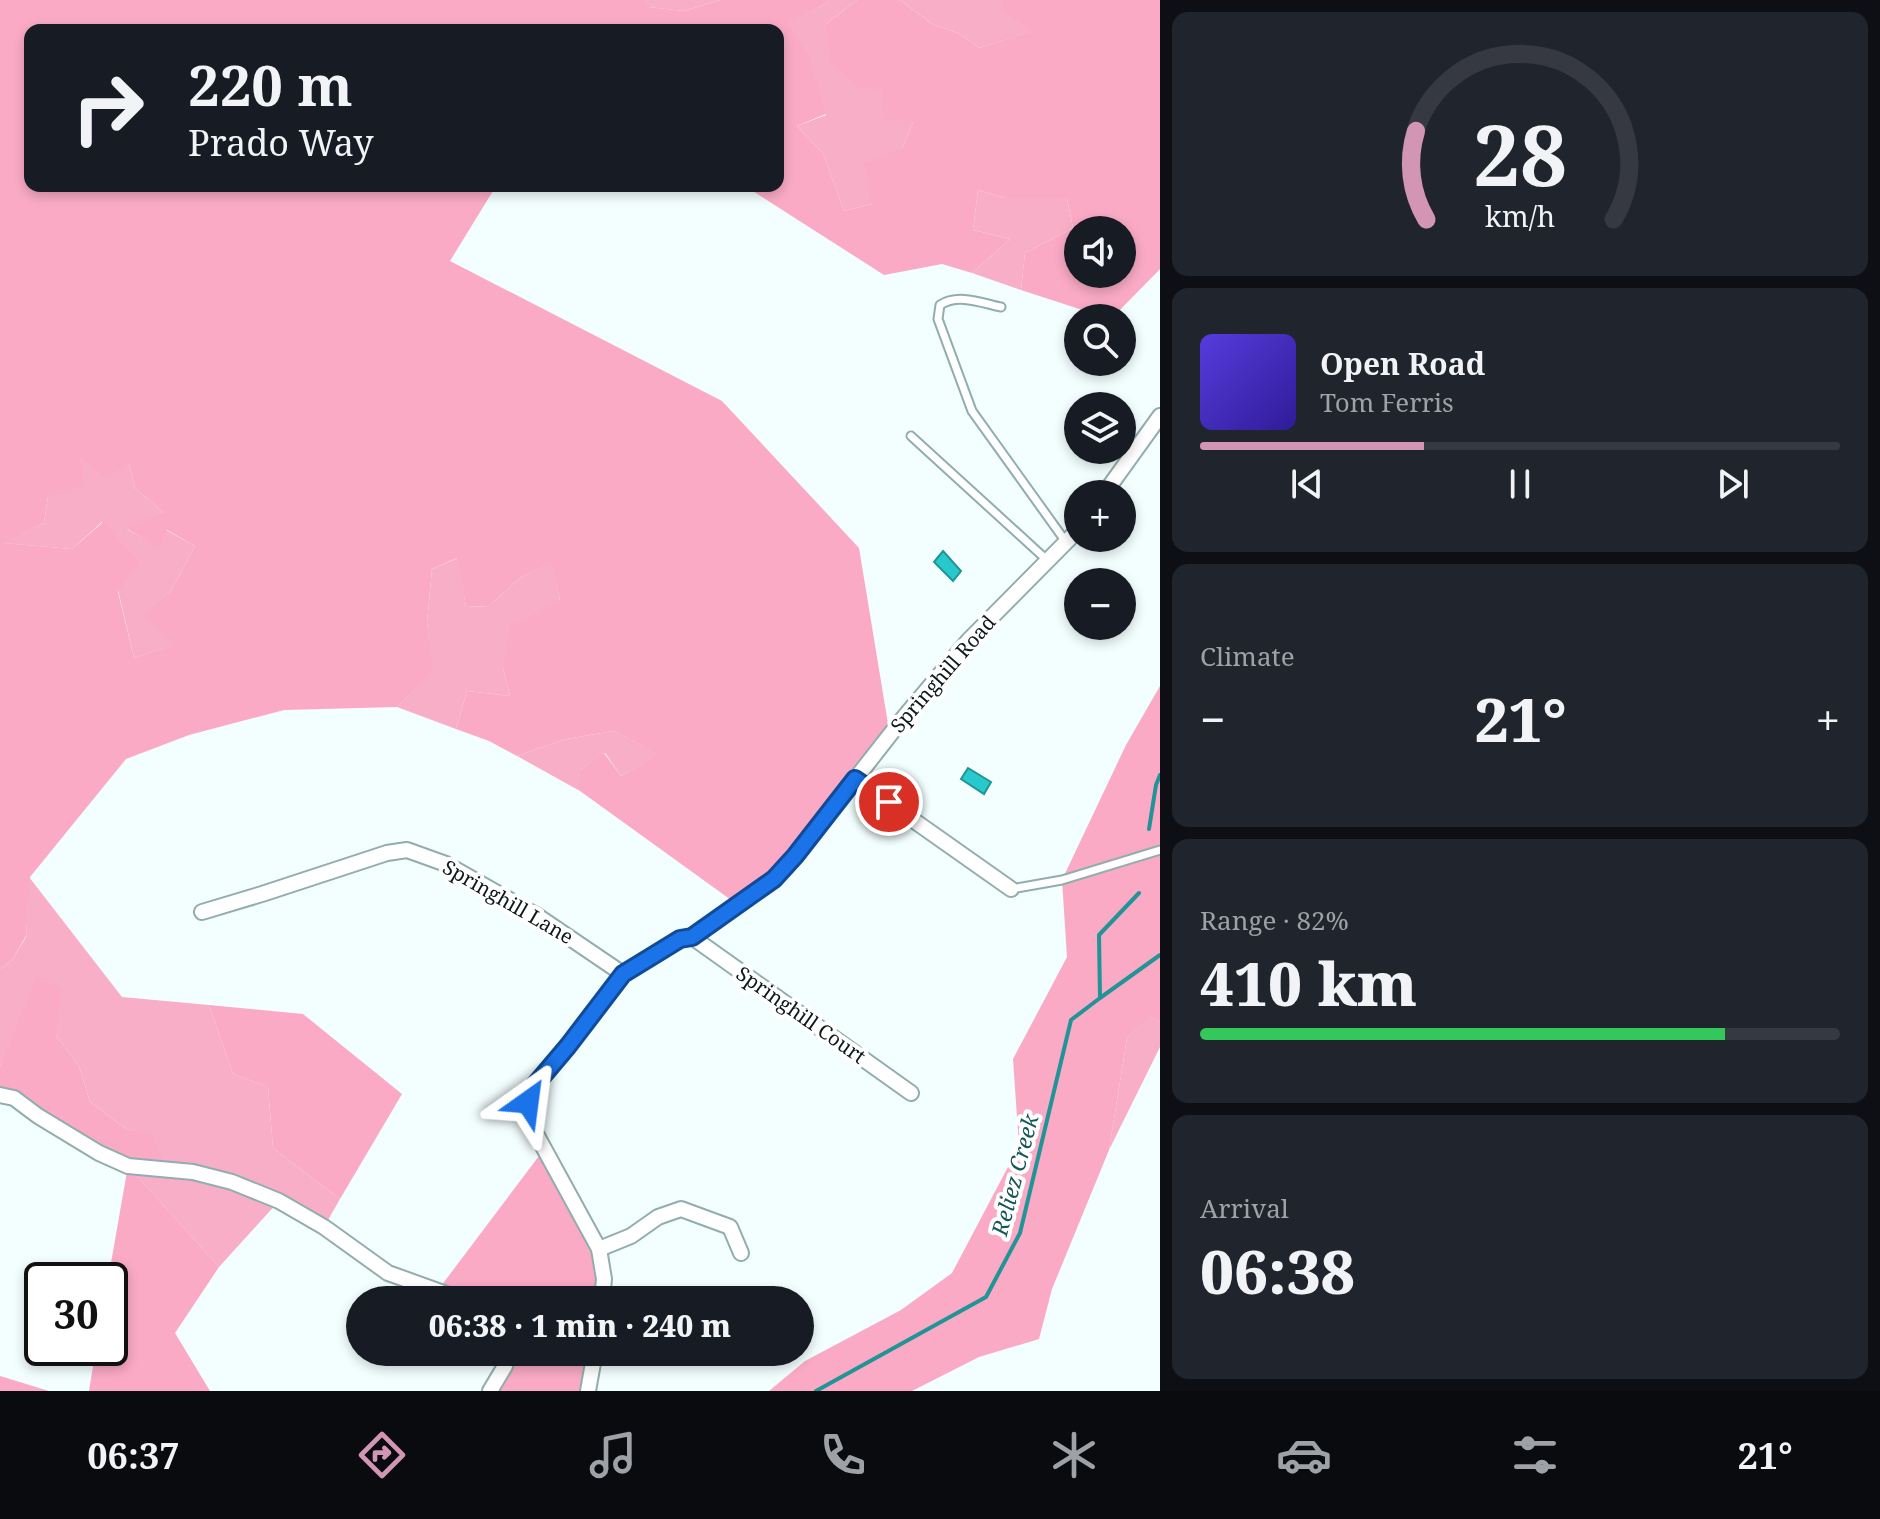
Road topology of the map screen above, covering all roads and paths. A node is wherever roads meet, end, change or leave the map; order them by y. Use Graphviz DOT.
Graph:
graph roads {
  1 [pos="1001,307"];
  2 [pos="1160,416"];
  3 [pos="911,436"];
  4 [pos="1114,480"];
  5 [pos="1064,539"];
  6 [pos="1064,544"];
  7 [pos="1048,561"];
  8 [pos="855,779"];
  9 [pos="1160,850"];
  10 [pos="1011,889"];
  11 [pos="202,912"];
  12 [pos="692,937"];
  13 [pos="623,974"];
  14 [pos="911,1093"];
  15 [pos="0,1095"];
  16 [pos="599,1249"];
  17 [pos="741,1253"];
  18 [pos="424,1286"];
  19 [pos="603,1286"];
  20 [pos="505,1366"];
  21 [pos="592,1366"];
  22 [pos="490,1391"];
  23 [pos="588,1391"];
  1 -- 5 [label="lane"];
  2 -- 4 [label="street"];
  3 -- 7 [label="lane"];
  6 -- 7 [label="street, Springhill Road"];
  7 -- 8 [label="street, Springhill Road"];
  8 -- 10 [label="street"];
  8 -- 12 [label="street, Springhill Road"];
  9 -- 10 [label="lane"];
  11 -- 13 [label="street, Springhill Lane"];
  12 -- 13 [label="street, Springhill Road"];
  12 -- 14 [label="street, Springhill Court"];
  13 -- 16 [label="street, Springhill Road"];
  15 -- 18 [label="street"];
  16 -- 17 [label="street"];
  16 -- 19 [label="street, Springhill Road"];
  20 -- 22 [label="street"];
  21 -- 23 [label="street"];
}
